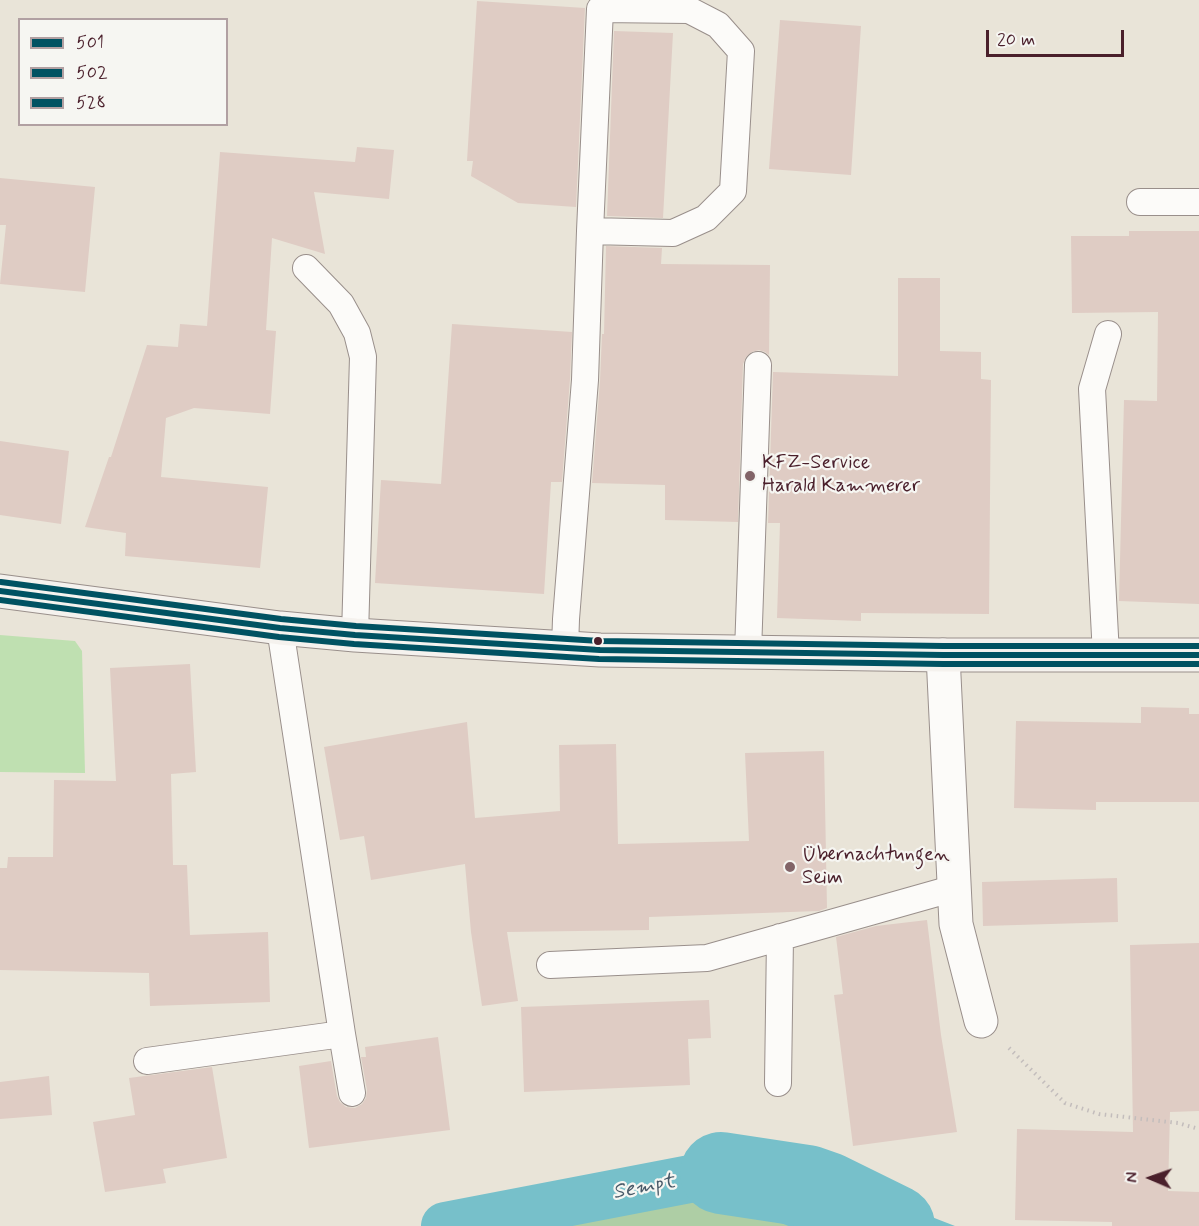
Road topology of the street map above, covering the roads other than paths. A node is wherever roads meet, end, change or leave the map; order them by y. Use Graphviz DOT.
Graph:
graph roads {
  1 [pos="1140,202"];
  2 [pos="1199,202"];
  3 [pos="590,231"];
  4 [pos="306,267"];
  5 [pos="1108,334"];
  6 [pos="758,365"];
  7 [pos="0,591"];
  8 [pos="280,628"];
  9 [pos="355,635"];
  10 [pos="565,648"];
  11 [pos="748,652"];
  12 [pos="944,655"];
  13 [pos="1106,655"];
  14 [pos="1199,656"];
  15 [pos="955,888"];
  16 [pos="780,937"];
  17 [pos="550,965"];
  18 [pos="981,1021"];
  19 [pos="342,1034"];
  20 [pos="147,1061"];
  21 [pos="778,1083"];
  22 [pos="352,1093"];
  1 -- 2 [label="lane"];
  3 -- 3 [label="lane"];
  3 -- 10 [label="lane"];
  4 -- 9 [label="lane"];
  5 -- 13 [label="lane"];
  6 -- 11 [label="lane"];
  7 -- 8 [label="main road"];
  8 -- 9 [label="main road"];
  8 -- 19 [label="lane"];
  9 -- 10 [label="main road"];
  10 -- 11 [label="main road"];
  11 -- 12 [label="main road"];
  12 -- 13 [label="main road"];
  12 -- 15 [label="street"];
  13 -- 14 [label="main road"];
  15 -- 16 [label="lane"];
  15 -- 18 [label="street"];
  16 -- 17 [label="lane"];
  16 -- 21 [label="lane"];
  19 -- 20 [label="lane"];
  19 -- 22 [label="lane"];
}
